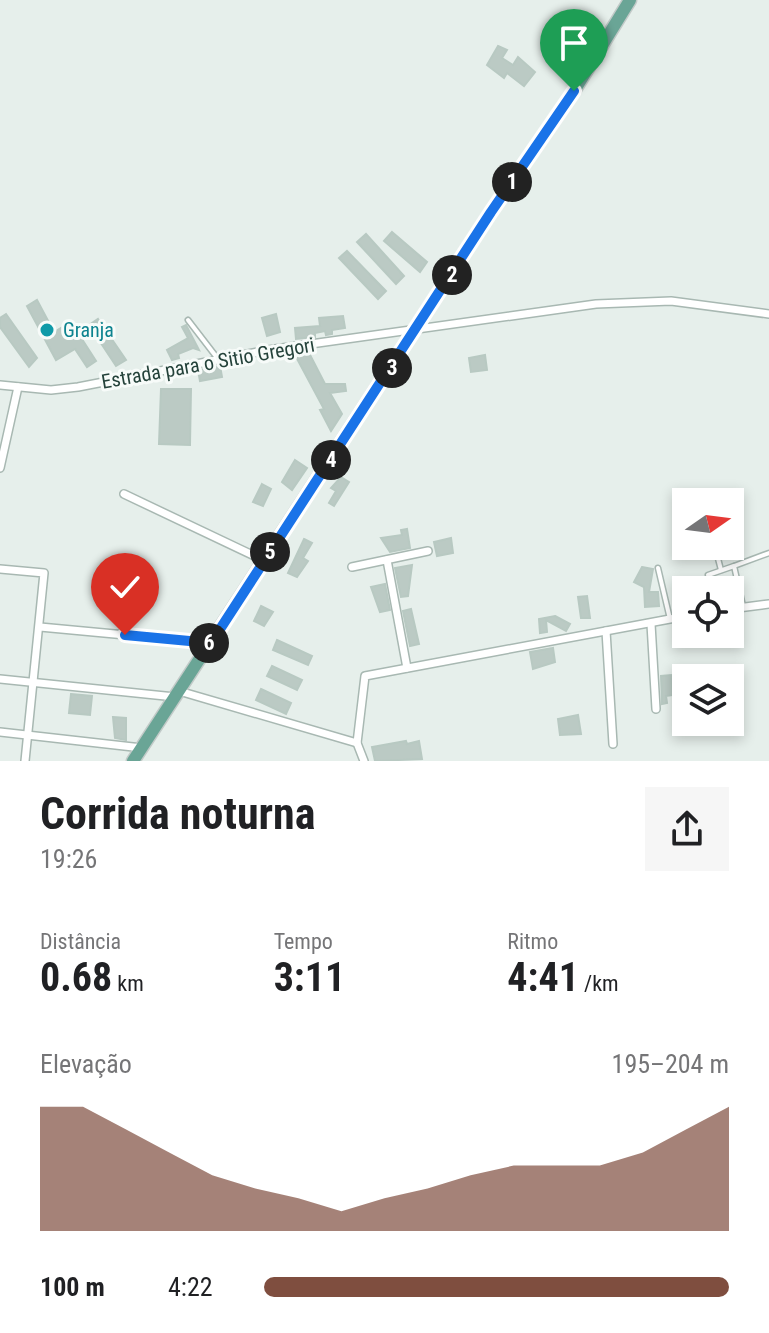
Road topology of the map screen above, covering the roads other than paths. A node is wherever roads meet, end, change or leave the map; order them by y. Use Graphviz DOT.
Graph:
graph roads {
  1 [pos="630,0"];
  2 [pos="769,314"];
  3 [pos="188,320"];
  4 [pos="416,331"];
  5 [pos="218,359"];
  6 [pos="0,385"];
  7 [pos="18,387"];
  8 [pos="0,468"];
  9 [pos="124,494"];
  10 [pos="428,551"];
  11 [pos="769,553"];
  12 [pos="387,560"];
  13 [pos="718,560"];
  14 [pos="265,561"];
  15 [pos="734,566"];
  16 [pos="352,567"];
  17 [pos="658,568"];
  18 [pos="0,569"];
  19 [pos="721,570"];
  20 [pos="708,575"];
  21 [pos="736,576"];
  22 [pos="769,604"];
  23 [pos="744,606"];
  24 [pos="670,619"];
  25 [pos="651,624"];
  26 [pos="40,627"];
  27 [pos="606,631"];
  28 [pos="211,643"];
  29 [pos="407,668"];
  30 [pos="0,679"];
  31 [pos="36,683"];
  32 [pos="177,694"];
  33 [pos="656,709"];
  34 [pos="0,732"];
  35 [pos="29,735"];
  36 [pos="357,743"];
  37 [pos="613,744"];
  38 [pos="142,748"];
  39 [pos="25,761"];
  40 [pos="133,761"];
  41 [pos="364,761"];
  1 -- 4 [label="main road"];
  2 -- 4 [label="street, Estrada para o Sitio Gregori"];
  3 -- 5 [label="lane"];
  4 -- 5 [label="street, Estrada para o Sitio Gregori"];
  4 -- 14 [label="main road"];
  5 -- 7 [label="street, Estrada para o Sitio Gregori"];
  6 -- 7 [label="street, Estrada para o Sitio Gregori"];
  7 -- 8 [label="street"];
  9 -- 14 [label="street"];
  10 -- 12 [label="street"];
  11 -- 15 [label="lane"];
  12 -- 16 [label="street"];
  12 -- 29 [label="street"];
  13 -- 19 [label="lane"];
  14 -- 28 [label="main road"];
  15 -- 19 [label="lane"];
  15 -- 21 [label="lane"];
  17 -- 24 [label="lane"];
  18 -- 26 [label="street"];
  19 -- 20 [label="lane"];
  22 -- 23 [label="street"];
  24 -- 25 [label="street"];
  25 -- 27 [label="street"];
  25 -- 33 [label="street"];
  26 -- 28 [label="street"];
  26 -- 31 [label="street"];
  27 -- 29 [label="street"];
  27 -- 37 [label="street"];
  28 -- 32 [label="main road"];
  29 -- 36 [label="street"];
  30 -- 31 [label="street"];
  31 -- 32 [label="street"];
  31 -- 35 [label="street"];
  32 -- 36 [label="street"];
  32 -- 38 [label="main road"];
  34 -- 35 [label="street"];
  35 -- 38 [label="street"];
  35 -- 39 [label="street"];
  36 -- 41 [label="street"];
  38 -- 40 [label="main road"];
}
